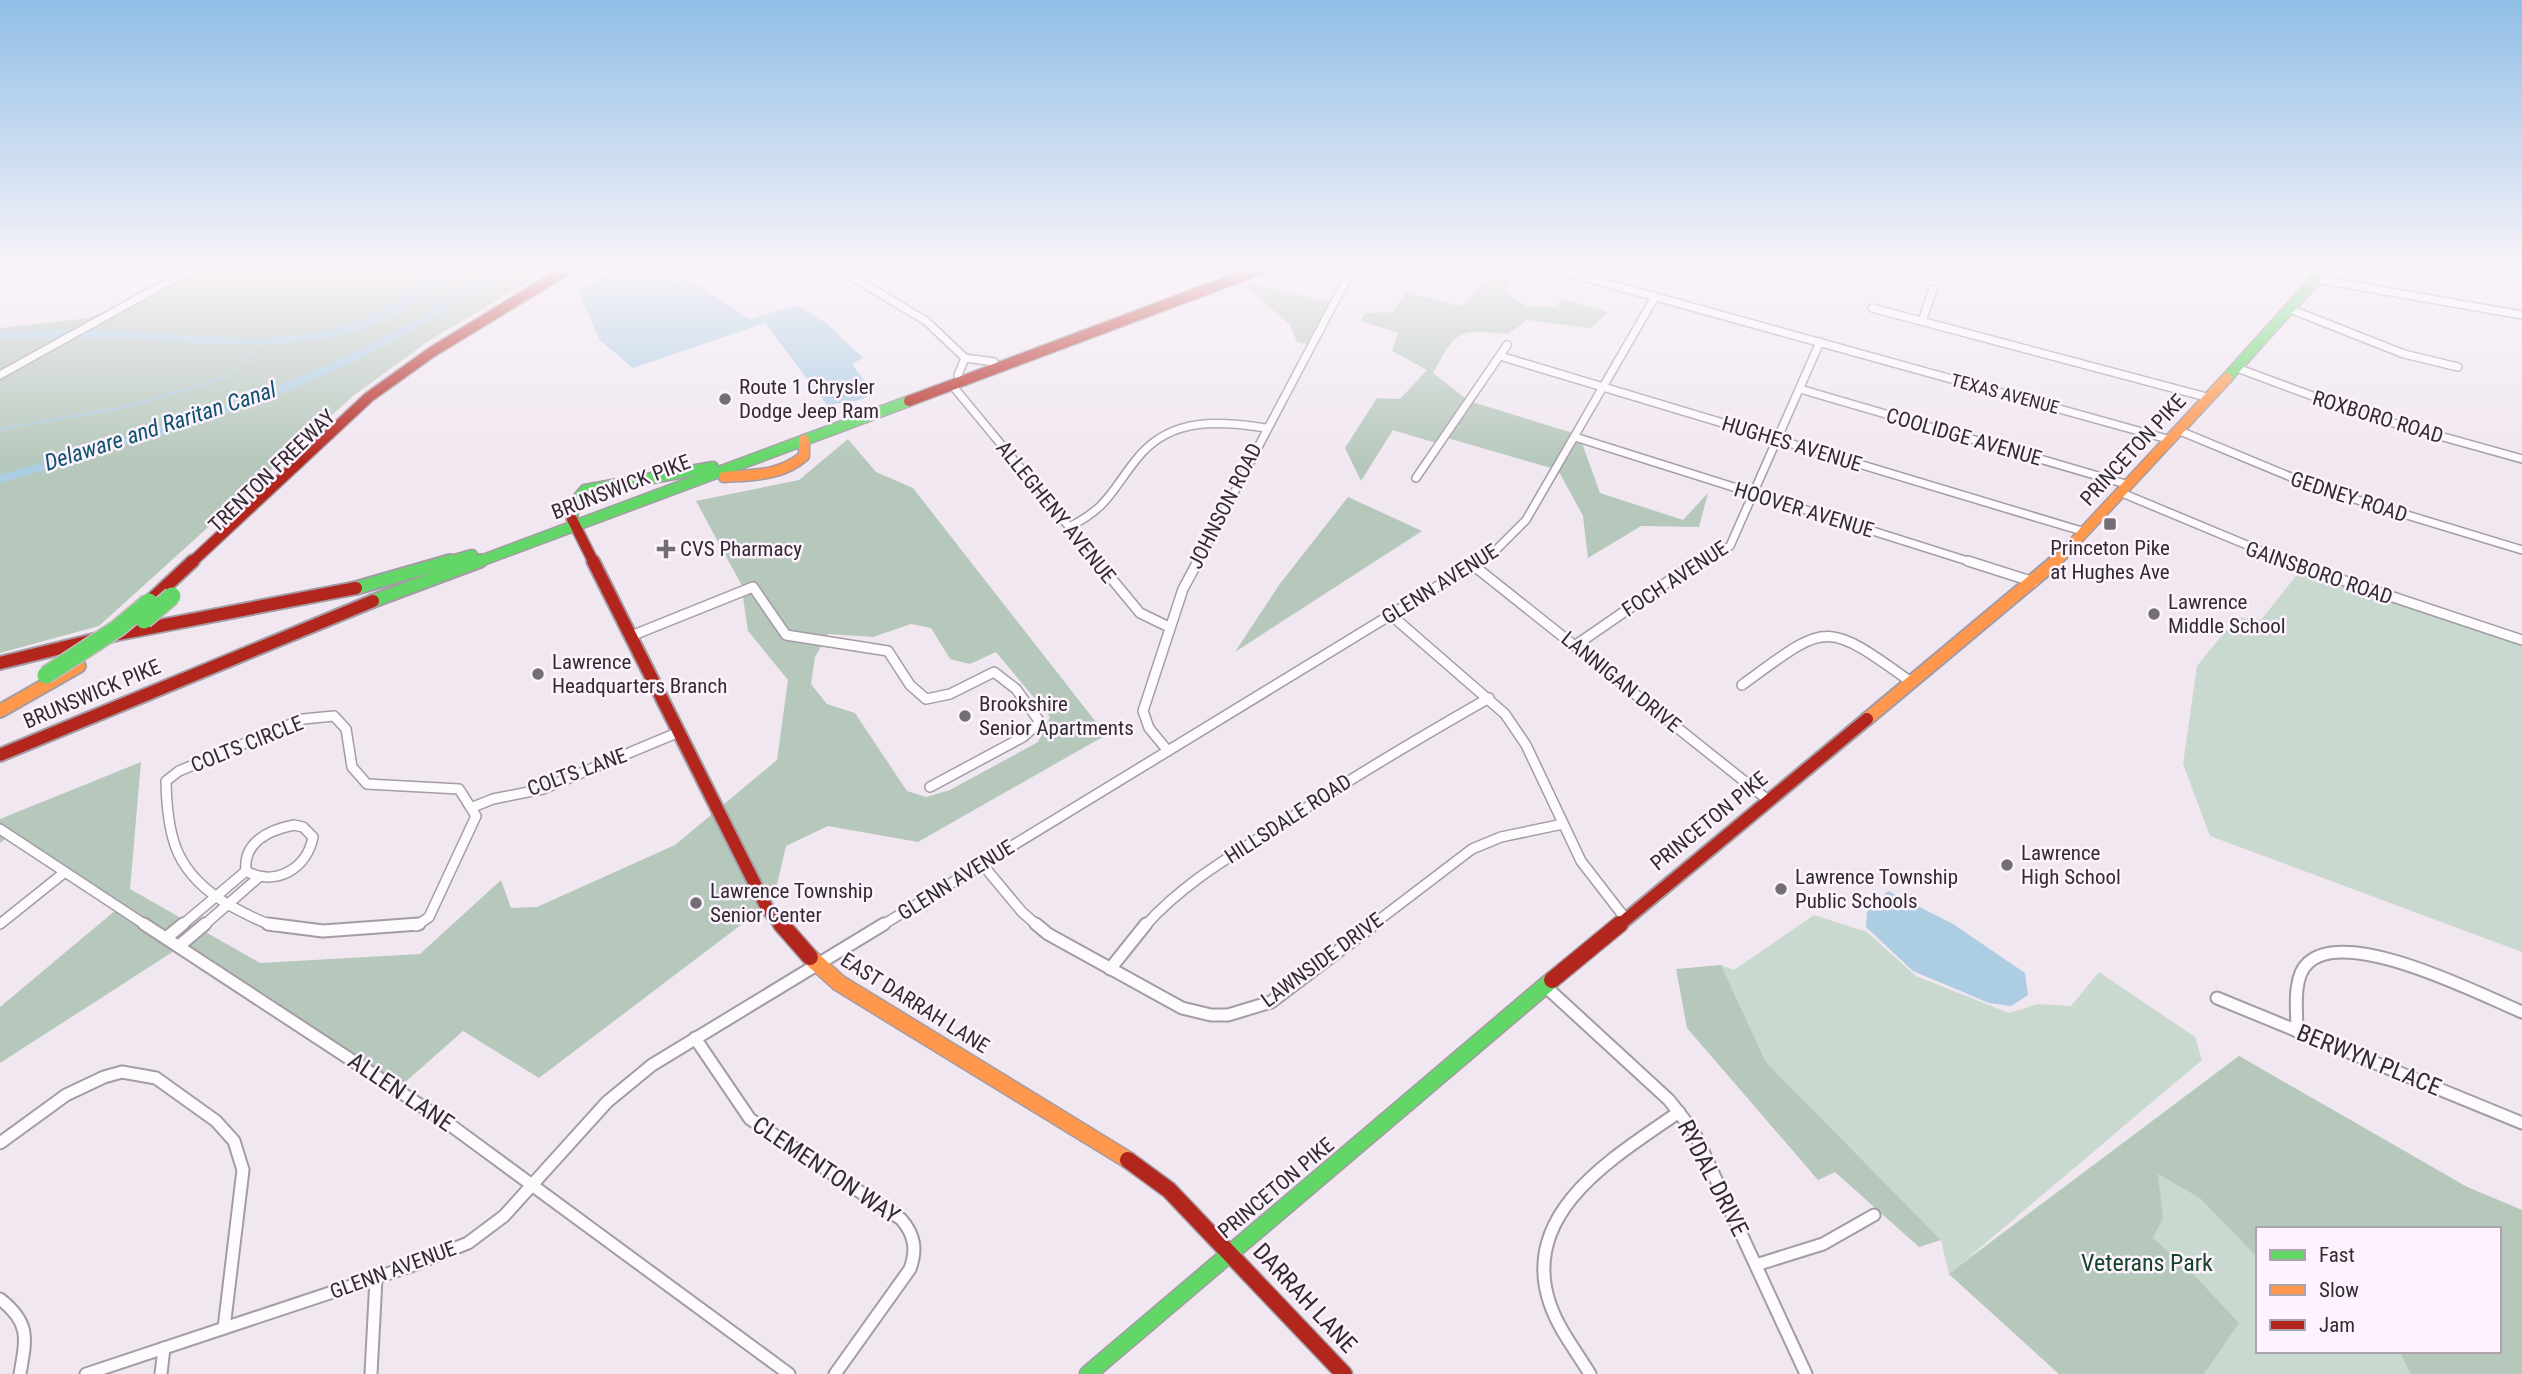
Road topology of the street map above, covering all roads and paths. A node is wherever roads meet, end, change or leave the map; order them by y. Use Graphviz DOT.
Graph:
graph roads {
  1 [pos="76,333"];
  2 [pos="463,333"];
  3 [pos="475,333"];
  4 [pos="939,333"];
  5 [pos="1071,333"];
  6 [pos="1084,333"];
  7 [pos="1317,333"];
  8 [pos="1634,333"];
  9 [pos="1787,333"];
  10 [pos="1967,333"];
  11 [pos="2268,333"];
  12 [pos="2351,333"];
  13 [pos="1820,342"];
  14 [pos="1507,345"];
  15 [pos="1500,356"];
  16 [pos="965,358"];
  17 [pos="994,362"];
  18 [pos="2458,367"];
  19 [pos="2237,368"];
  20 [pos="0,375"];
  21 [pos="955,380"];
  22 [pos="1603,387"];
  23 [pos="1800,389"];
  24 [pos="2210,398"];
  25 [pos="1266,428"];
  26 [pos="2176,435"];
  27 [pos="1575,437"];
  28 [pos="795,438"];
  29 [pos="1778,440"];
  30 [pos="2522,459"];
  31 [pos="1416,478"];
  32 [pos="2126,489"];
  33 [pos="1754,494"];
  34 [pos="574,523"];
  35 [pos="1069,527"];
  36 [pos="2085,532"];
  37 [pos="2522,550"];
  38 [pos="1473,565"];
  39 [pos="2034,582"];
  40 [pos="1391,615"];
  41 [pos="1169,627"];
  42 [pos="631,636"];
  43 [pos="2522,640"];
  44 [pos="1576,645"];
  45 [pos="0,663"];
  46 [pos="1911,682"];
  47 [pos="1742,685"];
  48 [pos="1489,698"];
  49 [pos="0,701"];
  50 [pos="0,711"];
  51 [pos="679,732"];
  52 [pos="1168,751"];
  53 [pos="0,755"];
  54 [pos="930,788"];
  55 [pos="1768,800"];
  56 [pos="473,807"];
  57 [pos="1563,824"];
  58 [pos="0,829"];
  59 [pos="982,864"];
  60 [pos="246,871"];
  61 [pos="65,872"];
  62 [pos="259,877"];
  63 [pos="217,895"];
  64 [pos="230,903"];
  65 [pos="1625,918"];
  66 [pos="0,924"];
  67 [pos="166,938"];
  68 [pos="179,946"];
  69 [pos="817,965"];
  70 [pos="1111,969"];
  71 [pos="1545,986"];
  72 [pos="2217,998"];
  73 [pos="2522,1012"];
  74 [pos="2297,1031"];
  75 [pos="695,1038"];
  76 [pos="1679,1112"];
  77 [pos="2522,1123"];
  78 [pos="0,1143"];
  79 [pos="532,1185"];
  80 [pos="1874,1215"];
  81 [pos="1232,1254"];
  82 [pos="1756,1265"];
  83 [pos="376,1278"];
  84 [pos="0,1299"];
  85 [pos="224,1328"];
  86 [pos="164,1348"];
  87 [pos="20,1374"];
  88 [pos="86,1374"];
  89 [pos="161,1374"];
  90 [pos="371,1374"];
  91 [pos="789,1374"];
  92 [pos="835,1374"];
  93 [pos="1088,1374"];
  94 [pos="1344,1374"];
  95 [pos="1590,1374"];
  96 [pos="1806,1374"];
  1 -- 20 [label="street"];
  2 -- 49 [label="main road, TRENTON FREEWAY, bridge"];
  3 -- 50 [label="main road, TRENTON FREEWAY, bridge"];
  4 -- 16 [label="street"];
  5 -- 17 [label="main road, BRUNSWICK PIKE"];
  6 -- 21 [label="main road, BRUNSWICK PIKE"];
  7 -- 25 [label="street, JOHNSON ROAD"];
  8 -- 22 [label="street, GLENN AVENUE"];
  9 -- 13 [label="street, TEXAS AVENUE"];
  10 -- 24 [label="street"];
  11 -- 19 [label="main road, PRINCETON PIKE"];
  12 -- 18 [label="street"];
  13 -- 23 [label="street, FOCH AVENUE"];
  13 -- 26 [label="street, TEXAS AVENUE"];
  14 -- 15 [label="street"];
  15 -- 22 [label="street, HUGHES AVENUE"];
  15 -- 31 [label="street"];
  16 -- 17 [label="street"];
  16 -- 21 [label="street"];
  17 -- 21 [label="main road, BRUNSWICK PIKE"];
  19 -- 24 [label="main road, PRINCETON PIKE"];
  19 -- 30 [label="street, ROXBORO ROAD"];
  21 -- 28 [label="main road, BRUNSWICK PIKE"];
  21 -- 35 [label="street, ALLEGHENY AVENUE"];
  22 -- 27 [label="street, GLENN AVENUE"];
  22 -- 29 [label="street, HUGHES AVENUE"];
  23 -- 29 [label="street, FOCH AVENUE"];
  23 -- 32 [label="street, COOLIDGE AVENUE"];
  24 -- 26 [label="main road, PRINCETON PIKE"];
  25 -- 35 [label="street"];
  25 -- 41 [label="street, JOHNSON ROAD"];
  26 -- 32 [label="main road, PRINCETON PIKE"];
  26 -- 37 [label="street, GEDNEY ROAD"];
  27 -- 33 [label="street, HOOVER AVENUE"];
  27 -- 38 [label="street, GLENN AVENUE"];
  28 -- 34 [label="main road, BRUNSWICK PIKE"];
  28 -- 34 [label="main road, BRUNSWICK PIKE"];
  29 -- 33 [label="street, FOCH AVENUE"];
  29 -- 36 [label="street, HUGHES AVENUE"];
  32 -- 36 [label="main road, PRINCETON PIKE"];
  32 -- 43 [label="street, GAINSBORO ROAD"];
  33 -- 39 [label="street, HOOVER AVENUE"];
  33 -- 44 [label="street, FOCH AVENUE"];
  34 -- 42 [label="main road, EAST DARRAH LANE"];
  34 -- 45 [label="main road, BRUNSWICK PIKE"];
  34 -- 53 [label="main road, BRUNSWICK PIKE"];
  35 -- 41 [label="street, ALLEGHENY AVENUE"];
  36 -- 39 [label="main road, PRINCETON PIKE"];
  38 -- 40 [label="street, GLENN AVENUE"];
  38 -- 44 [label="street, LANNIGAN DRIVE"];
  39 -- 46 [label="main road, PRINCETON PIKE"];
  40 -- 48 [label="street"];
  40 -- 52 [label="street, GLENN AVENUE"];
  41 -- 52 [label="street, JOHNSON ROAD"];
  42 -- 51 [label="main road, EAST DARRAH LANE"];
  42 -- 54 [label="street"];
  44 -- 55 [label="street, LANNIGAN DRIVE"];
  46 -- 47 [label="street"];
  46 -- 55 [label="main road, PRINCETON PIKE"];
  48 -- 57 [label="street"];
  48 -- 70 [label="street, HILLSDALE ROAD"];
  51 -- 56 [label="street, COLTS LANE"];
  51 -- 69 [label="main road, EAST DARRAH LANE"];
  52 -- 59 [label="street, GLENN AVENUE"];
  55 -- 65 [label="main road, PRINCETON PIKE"];
  56 -- 63 [label="street, COLTS CIRCLE"];
  56 -- 64 [label="street, COLTS CIRCLE"];
  57 -- 65 [label="street"];
  57 -- 70 [label="street, LAWNSIDE DRIVE"];
  58 -- 61 [label="street, ALLEN LANE"];
  59 -- 69 [label="street, GLENN AVENUE"];
  59 -- 70 [label="street, LAWNSIDE DRIVE"];
  60 -- 62 [label="street"];
  60 -- 62 [label="street"];
  60 -- 63 [label="street"];
  61 -- 66 [label="street"];
  61 -- 67 [label="street, ALLEN LANE"];
  62 -- 64 [label="street"];
  63 -- 64 [label="street, COLTS CIRCLE"];
  63 -- 67 [label="street"];
  64 -- 68 [label="street"];
  65 -- 71 [label="main road, PRINCETON PIKE"];
  67 -- 68 [label="street, ALLEN LANE"];
  68 -- 79 [label="street, ALLEN LANE"];
  69 -- 75 [label="street, GLENN AVENUE"];
  69 -- 81 [label="main road, EAST DARRAH LANE"];
  71 -- 76 [label="street, RYDAL DRIVE"];
  71 -- 81 [label="main road, PRINCETON PIKE"];
  72 -- 74 [label="street, BERWYN PLACE"];
  73 -- 74 [label="street"];
  74 -- 77 [label="street, BERWYN PLACE"];
  75 -- 79 [label="street, GLENN AVENUE"];
  75 -- 92 [label="street, CLEMENTON WAY"];
  76 -- 82 [label="street, RYDAL DRIVE"];
  76 -- 95 [label="street"];
  78 -- 85 [label="street"];
  79 -- 83 [label="street, GLENN AVENUE"];
  79 -- 91 [label="street, ALLEN LANE"];
  80 -- 82 [label="street"];
  81 -- 93 [label="main road, PRINCETON PIKE"];
  81 -- 94 [label="main road, DARRAH LANE"];
  82 -- 96 [label="street, RYDAL DRIVE"];
  83 -- 85 [label="street, GLENN AVENUE"];
  83 -- 90 [label="street"];
  84 -- 87 [label="street"];
  85 -- 86 [label="street, GLENN AVENUE"];
  86 -- 88 [label="street, GLENN AVENUE"];
  86 -- 89 [label="street"];
}
